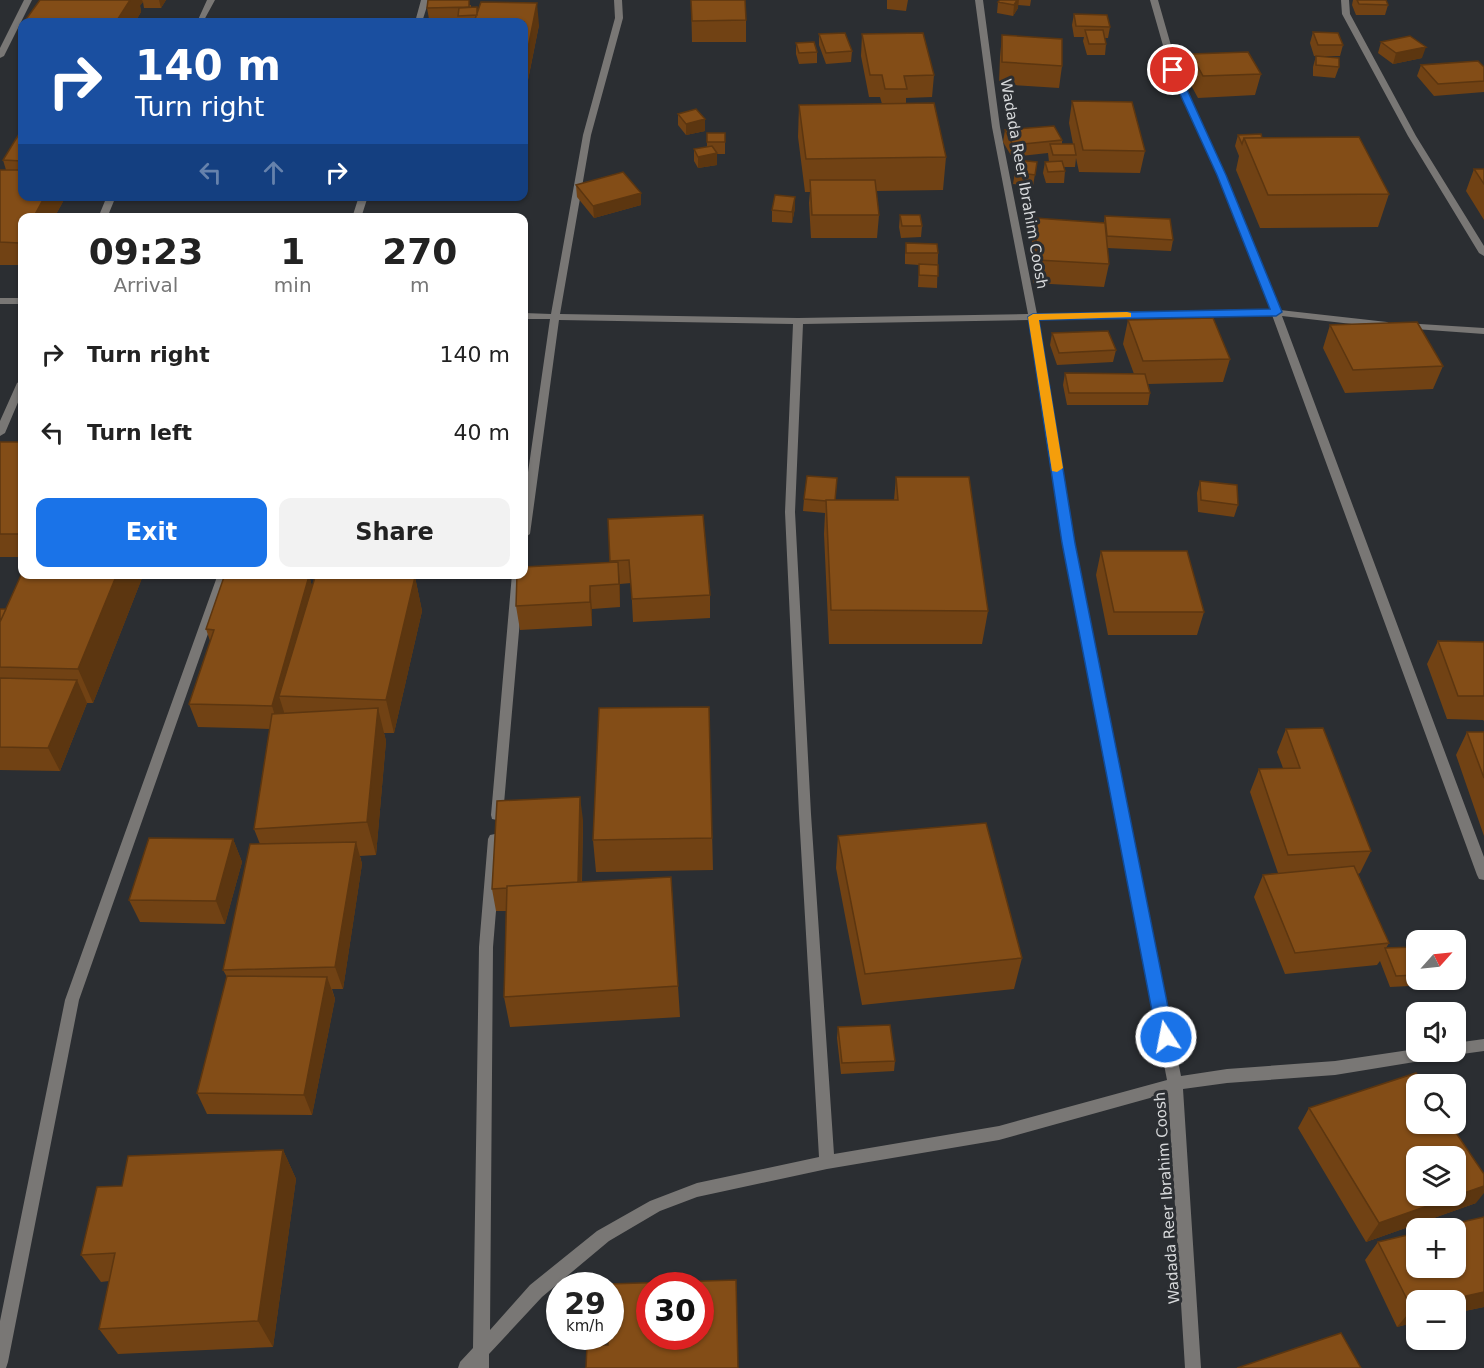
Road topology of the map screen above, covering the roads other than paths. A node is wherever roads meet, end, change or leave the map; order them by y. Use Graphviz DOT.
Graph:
graph roads {
  1 [pos="28,0"];
  2 [pos="211,0"];
  3 [pos="425,0"];
  4 [pos="618,0"];
  5 [pos="978,0"];
  6 [pos="1154,0"];
  7 [pos="1345,0"];
  8 [pos="19,18"];
  9 [pos="202,18"];
  10 [pos="419,18"];
  11 [pos="18,20"];
  12 [pos="0,56"];
  13 [pos="1484,253"];
  14 [pos="0,301"];
  15 [pos="18,301"];
  16 [pos="1276,312"];
  17 [pos="528,316"];
  18 [pos="555,317"];
  19 [pos="1033,317"];
  20 [pos="798,321"];
  21 [pos="1484,331"];
  22 [pos="18,392"];
  23 [pos="0,433"];
  24 [pos="528,506"];
  25 [pos="222,579"];
  26 [pos="518,579"];
  27 [pos="1484,875"];
  28 [pos="1484,1045"];
  29 [pos="1466,1047"];
  30 [pos="1406,1057"];
  31 [pos="1175,1084"];
  32 [pos="827,1162"];
  33 [pos="481,1361"];
  34 [pos="0,1362"];
  35 [pos="466,1368"];
  36 [pos="1193,1368"];
  1 -- 8 [label="street"];
  2 -- 9 [label="street"];
  3 -- 10 [label="street"];
  4 -- 18 [label="street"];
  5 -- 19 [label="street, Wadada Reer Ibrahim Coosh"];
  6 -- 16 [label="street"];
  7 -- 13 [label="street"];
  11 -- 12 [label="street"];
  14 -- 15 [label="street"];
  16 -- 19 [label="street"];
  16 -- 21 [label="street"];
  16 -- 27 [label="street"];
  17 -- 18 [label="street"];
  18 -- 20 [label="street"];
  18 -- 24 [label="street"];
  19 -- 20 [label="street"];
  19 -- 31 [label="street, Wadada Reer Ibrahim Coosh"];
  20 -- 32 [label="street"];
  22 -- 23 [label="street"];
  25 -- 34 [label="street"];
  26 -- 33 [label="street"];
  28 -- 29 [label="street"];
  30 -- 31 [label="street"];
  31 -- 32 [label="street"];
  31 -- 36 [label="street, Wadada Reer Ibrahim Coosh"];
  32 -- 33 [label="street"];
  33 -- 35 [label="street"];
}
